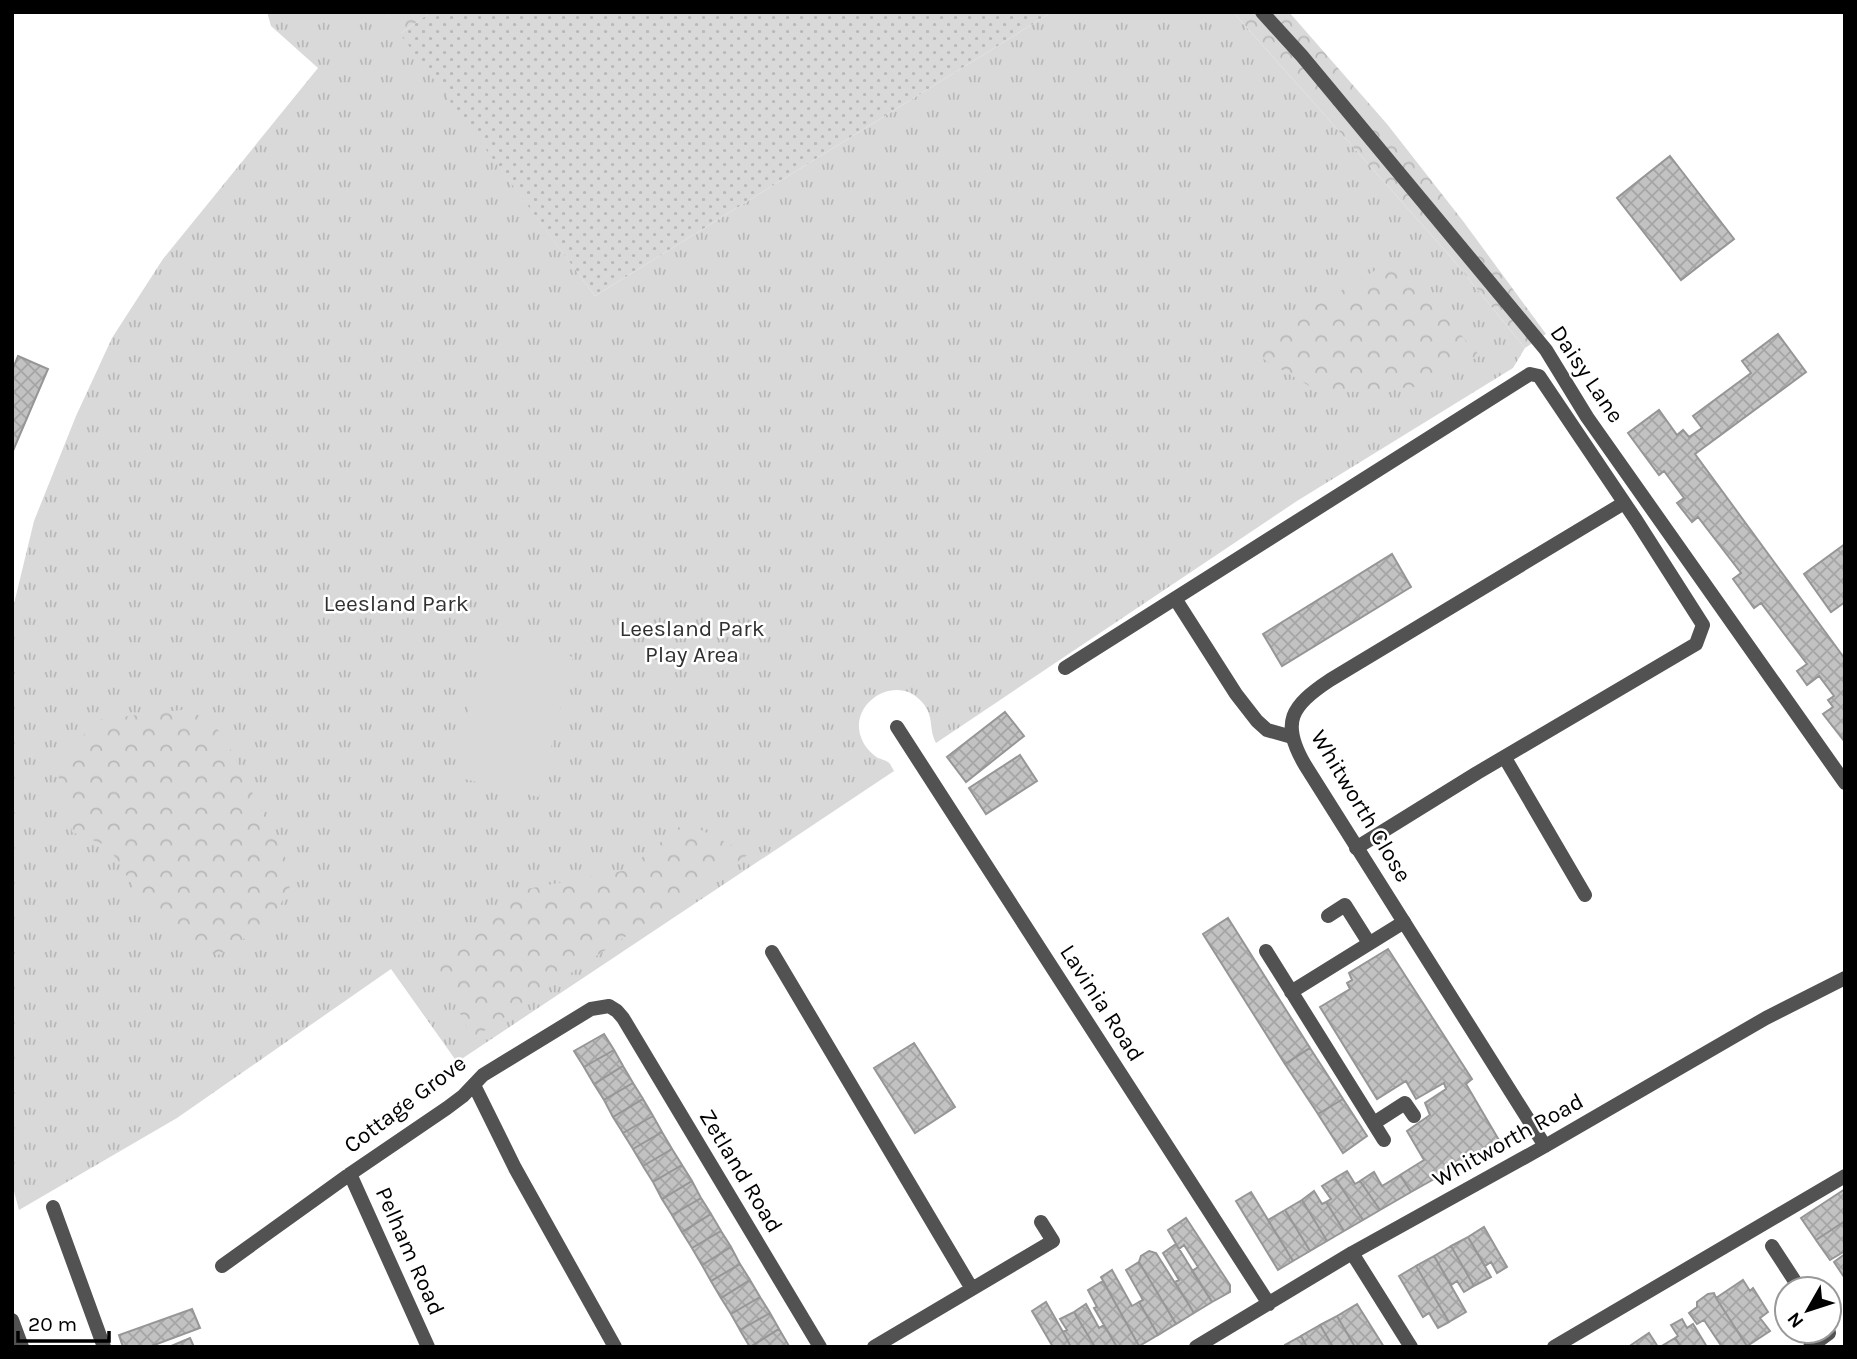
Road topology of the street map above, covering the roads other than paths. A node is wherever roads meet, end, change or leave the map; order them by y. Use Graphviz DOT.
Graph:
graph roads {
  1 [pos="1262,12"];
  2 [pos="1624,503"];
  3 [pos="1176,600"];
  4 [pos="1065,668"];
  5 [pos="897,727"];
  6 [pos="1292,737"];
  7 [pos="1505,758"];
  8 [pos="1845,783"];
  9 [pos="1356,848"];
  10 [pos="1585,895"];
  11 [pos="1328,916"];
  12 [pos="1404,922"];
  13 [pos="1368,943"];
  14 [pos="1266,951"];
  15 [pos="772,952"];
  16 [pos="1845,978"];
  17 [pos="1292,992"];
  18 [pos="623,1018"];
  19 [pos="474,1085"];
  20 [pos="1414,1116"];
  21 [pos="1374,1123"];
  22 [pos="1384,1140"];
  23 [pos="1545,1146"];
  24 [pos="350,1174"];
  25 [pos="1845,1176"];
  26 [pos="53,1207"];
  27 [pos="1041,1222"];
  28 [pos="1773,1245"];
  29 [pos="1352,1253"];
  30 [pos="222,1266"];
  31 [pos="1791,1275"];
  32 [pos="972,1289"];
  33 [pos="1269,1304"];
  34 [pos="12,1320"];
  35 [pos="22,1347"];
  36 [pos="104,1347"];
  37 [pos="428,1347"];
  38 [pos="615,1347"];
  39 [pos="820,1347"];
  40 [pos="874,1347"];
  41 [pos="1196,1347"];
  42 [pos="1411,1347"];
  43 [pos="1554,1347"];
  1 -- 8 [label="street, Daisy Lane"];
  2 -- 3 [label="street"];
  2 -- 6 [label="street, Whitworth Close"];
  2 -- 7 [label="street"];
  3 -- 4 [label="street"];
  3 -- 6 [label="street"];
  5 -- 33 [label="street, Lavinia Road"];
  6 -- 9 [label="street, Whitworth Close"];
  7 -- 9 [label="street"];
  7 -- 10 [label="street"];
  9 -- 12 [label="street, Whitworth Close"];
  11 -- 13 [label="street"];
  12 -- 13 [label="street"];
  12 -- 23 [label="street, Whitworth Close"];
  13 -- 17 [label="street"];
  14 -- 17 [label="street"];
  15 -- 32 [label="street"];
  16 -- 23 [label="street, Whitworth Road"];
  17 -- 21 [label="street"];
  18 -- 19 [label="street, Cottage Grove"];
  18 -- 39 [label="street, Zetland Road"];
  19 -- 24 [label="street, Cottage Grove"];
  19 -- 38 [label="street"];
  20 -- 21 [label="street"];
  21 -- 22 [label="street"];
  23 -- 29 [label="street, Whitworth Road"];
  24 -- 30 [label="street, Cottage Grove"];
  24 -- 37 [label="street, Pelham Road"];
  25 -- 43 [label="street"];
  26 -- 36 [label="street"];
  27 -- 32 [label="street"];
  28 -- 31 [label="street"];
  29 -- 33 [label="street, Whitworth Road"];
  29 -- 42 [label="street"];
  32 -- 40 [label="street"];
  33 -- 41 [label="street, Whitworth Road"];
  34 -- 35 [label="street"];
}
